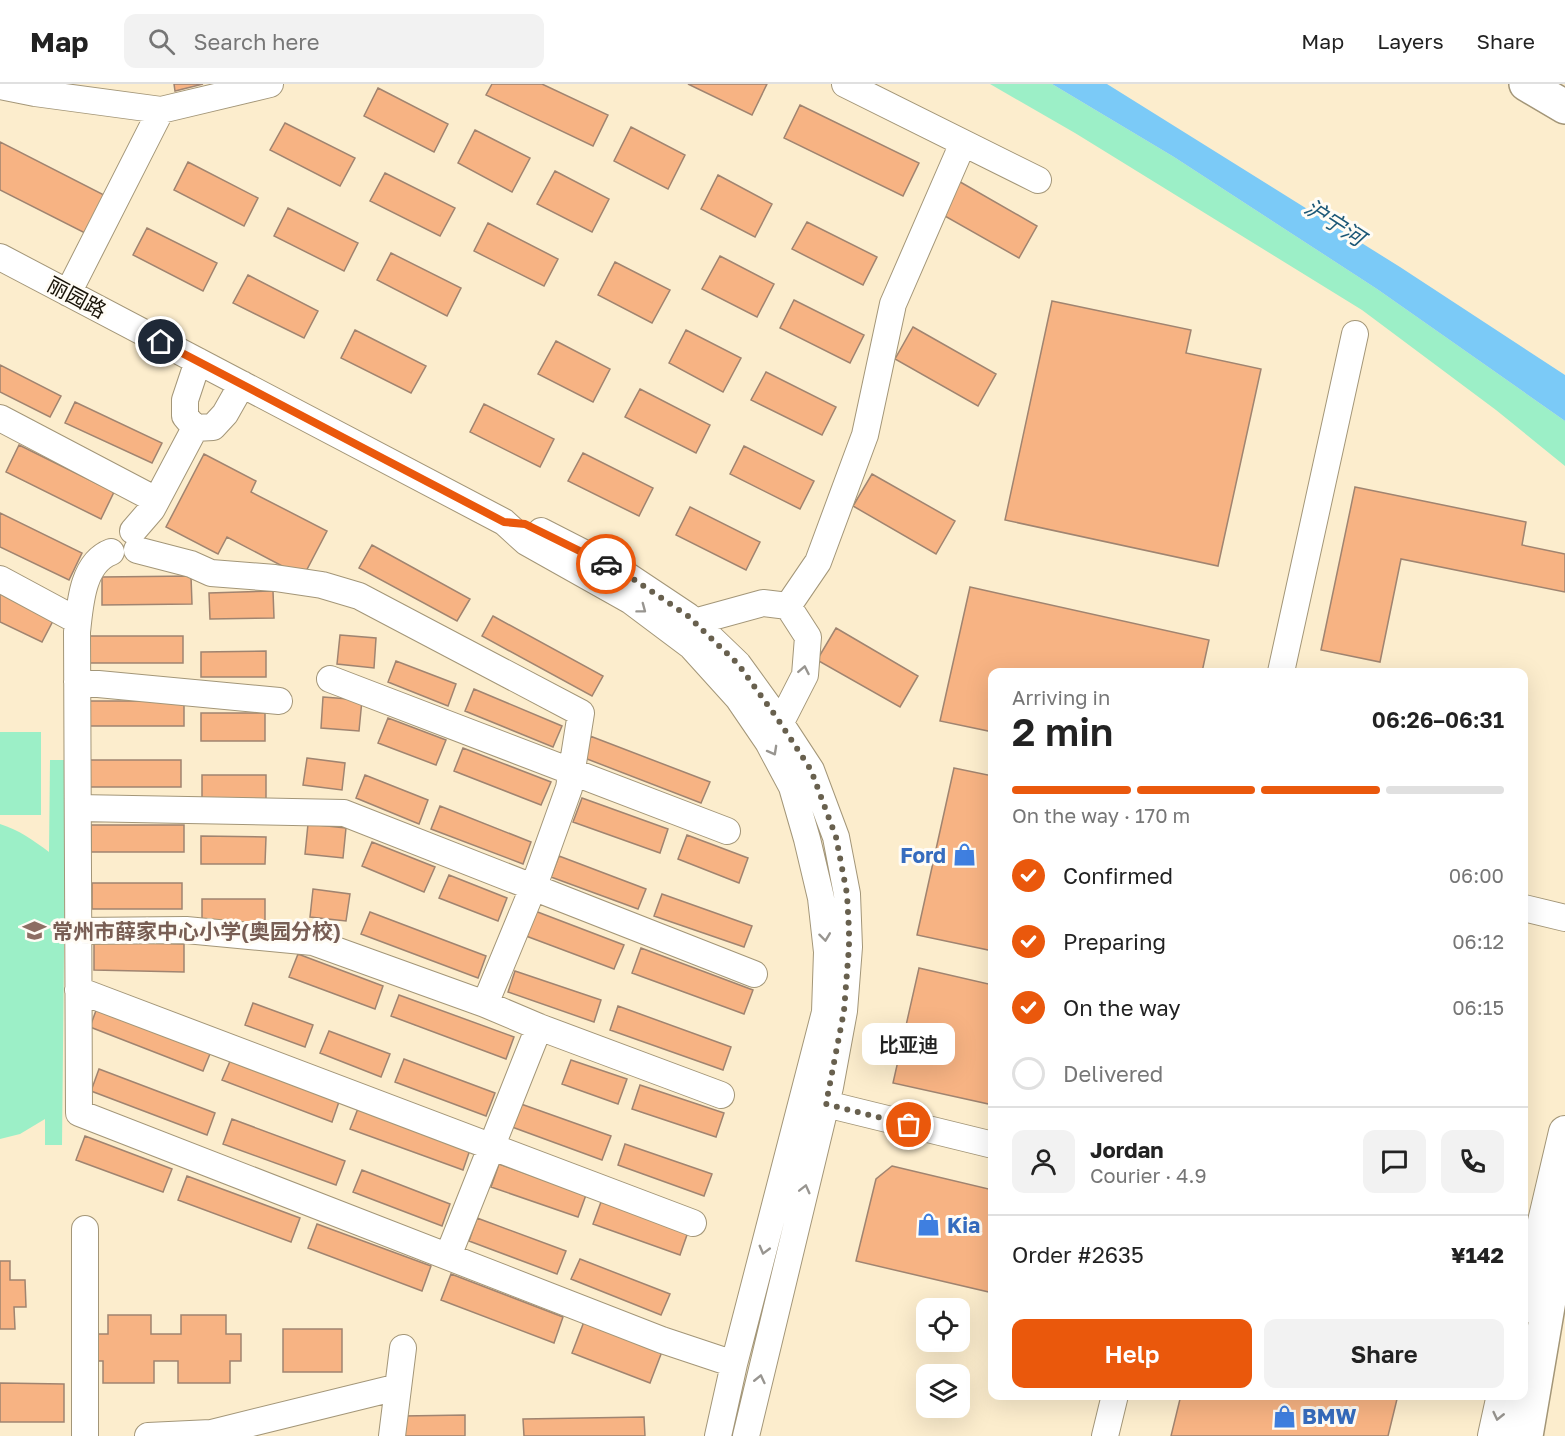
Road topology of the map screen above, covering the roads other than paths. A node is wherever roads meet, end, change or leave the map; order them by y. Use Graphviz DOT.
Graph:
graph roads {
  1 [pos="270,84"];
  2 [pos="845,84"];
  3 [pos="1526,84"];
  4 [pos="0,86"];
  5 [pos="1565,107"];
  6 [pos="161,110"];
  7 [pos="963,143"];
  8 [pos="1038,180"];
  9 [pos="0,257"];
  10 [pos="68,293"];
  11 [pos="1355,334"];
  12 [pos="198,361"];
  13 [pos="242,384"];
  14 [pos="0,418"];
  15 [pos="195,428"];
  16 [pos="156,500"];
  17 [pos="504,522"];
  18 [pos="135,541"];
  19 [pos="0,579"];
  20 [pos="788,606"];
  21 [pos="78,621"];
  22 [pos="694,622"];
  23 [pos="1282,668"];
  24 [pos="330,679"];
  25 [pos="77,682"];
  26 [pos="279,700"];
  27 [pos="781,722"];
  28 [pos="572,771"];
  29 [pos="78,808"];
  30 [pos="727,831"];
  31 [pos="533,887"];
  32 [pos="1528,909"];
  33 [pos="1565,918"];
  34 [pos="78,931"];
  35 [pos="754,974"];
  36 [pos="78,990"];
  37 [pos="485,1004"];
  38 [pos="539,1028"];
  39 [pos="721,1095"];
  40 [pos="826,1104"];
  41 [pos="1565,1132"];
  42 [pos="988,1144"];
  43 [pos="492,1146"];
  44 [pos="1565,1206"];
  45 [pos="693,1223"];
  46 [pos="85,1229"];
  47 [pos="448,1256"];
  48 [pos="1528,1290"];
  49 [pos="1565,1297"];
  50 [pos="403,1348"];
  51 [pos="734,1364"];
  52 [pos="398,1387"];
  53 [pos="1113,1400"];
  54 [pos="1502,1400"];
  55 [pos="85,1436"];
  56 [pos="148,1436"];
  57 [pos="392,1436"];
  58 [pos="718,1436"];
  59 [pos="746,1436"];
  60 [pos="1105,1436"];
  61 [pos="1494,1436"];
  62 [pos="1526,1436"];
  63 [pos="1533,1436"];
  1 -- 6 [label="street"];
  2 -- 7 [label="street"];
  3 -- 5 [label="highway"];
  4 -- 6 [label="street"];
  6 -- 10 [label="street"];
  7 -- 8 [label="street"];
  7 -- 20 [label="street"];
  9 -- 10 [label="street, 丽园路"];
  10 -- 12 [label="street, 丽园路"];
  11 -- 23 [label="street"];
  12 -- 13 [label="street, 丽园路"];
  12 -- 15 [label="street"];
  13 -- 15 [label="street"];
  13 -- 17 [label="street, 丽园路"];
  14 -- 16 [label="street"];
  15 -- 16 [label="street"];
  16 -- 18 [label="street"];
  17 -- 22 [label="street"];
  17 -- 51 [label="street, one-way"];
  18 -- 21 [label="street"];
  18 -- 28 [label="street"];
  19 -- 21 [label="street"];
  20 -- 22 [label="street"];
  27 -- 20 [label="street, one-way"];
  21 -- 25 [label="street"];
  22 -- 27 [label="street"];
  24 -- 28 [label="street"];
  25 -- 26 [label="street"];
  25 -- 29 [label="street"];
  27 -- 40 [label="street"];
  28 -- 30 [label="street"];
  28 -- 31 [label="street"];
  29 -- 31 [label="street"];
  29 -- 34 [label="street"];
  31 -- 35 [label="street"];
  31 -- 37 [label="street"];
  32 -- 33 [label="street"];
  34 -- 36 [label="street"];
  34 -- 37 [label="street"];
  36 -- 43 [label="street"];
  36 -- 47 [label="street"];
  37 -- 38 [label="street"];
  38 -- 39 [label="street"];
  38 -- 43 [label="street"];
  40 -- 42 [label="street"];
  59 -- 40 [label="street, one-way"];
  41 -- 48 [label="main road"];
  43 -- 45 [label="street"];
  43 -- 47 [label="street"];
  44 -- 62 [label="highway"];
  46 -- 55 [label="street"];
  47 -- 51 [label="street"];
  49 -- 63 [label="highway"];
  50 -- 52 [label="street"];
  51 -- 58 [label="street"];
  52 -- 56 [label="street"];
  52 -- 57 [label="street"];
  53 -- 60 [label="street"];
  54 -- 61 [label="main road, one-way"];
}
